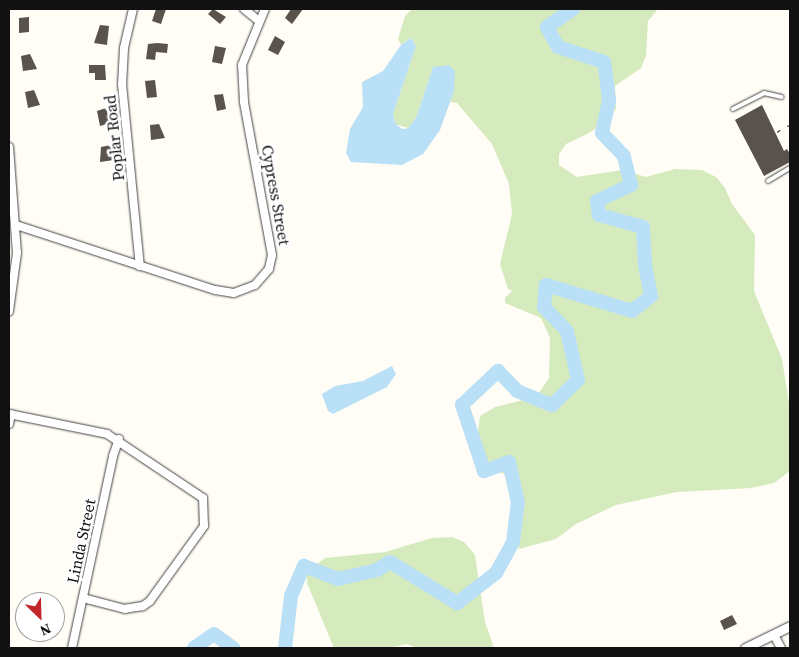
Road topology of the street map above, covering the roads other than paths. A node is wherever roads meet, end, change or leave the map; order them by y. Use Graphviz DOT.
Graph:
graph roads {
  1 [pos="133,9"];
  2 [pos="244,9"];
  3 [pos="265,9"];
  4 [pos="259,21"];
  5 [pos="782,96"];
  6 [pos="732,109"];
  7 [pos="9,148"];
  8 [pos="790,168"];
  9 [pos="768,181"];
  10 [pos="16,225"];
  11 [pos="140,266"];
  12 [pos="9,311"];
  13 [pos="10,414"];
  14 [pos="9,424"];
  15 [pos="120,439"];
  16 [pos="83,598"];
  17 [pos="790,626"];
  18 [pos="774,635"];
  19 [pos="72,648"];
  20 [pos="745,648"];
  21 [pos="781,648"];
  1 -- 11 [label="street, Poplar Road"];
  2 -- 4 [label="street"];
  3 -- 4 [label="street, Cypress Street"];
  4 -- 11 [label="street, Cypress Street"];
  5 -- 6 [label="lane"];
  7 -- 10 [label="street"];
  8 -- 9 [label="lane"];
  10 -- 11 [label="street, Cypress Street"];
  10 -- 12 [label="street"];
  13 -- 14 [label="street"];
  13 -- 15 [label="street"];
  15 -- 16 [label="street, Linda Street"];
  15 -- 16 [label="street"];
  16 -- 19 [label="street, Linda Street"];
  17 -- 18 [label="street"];
  18 -- 20 [label="street"];
  18 -- 21 [label="street"];
}
